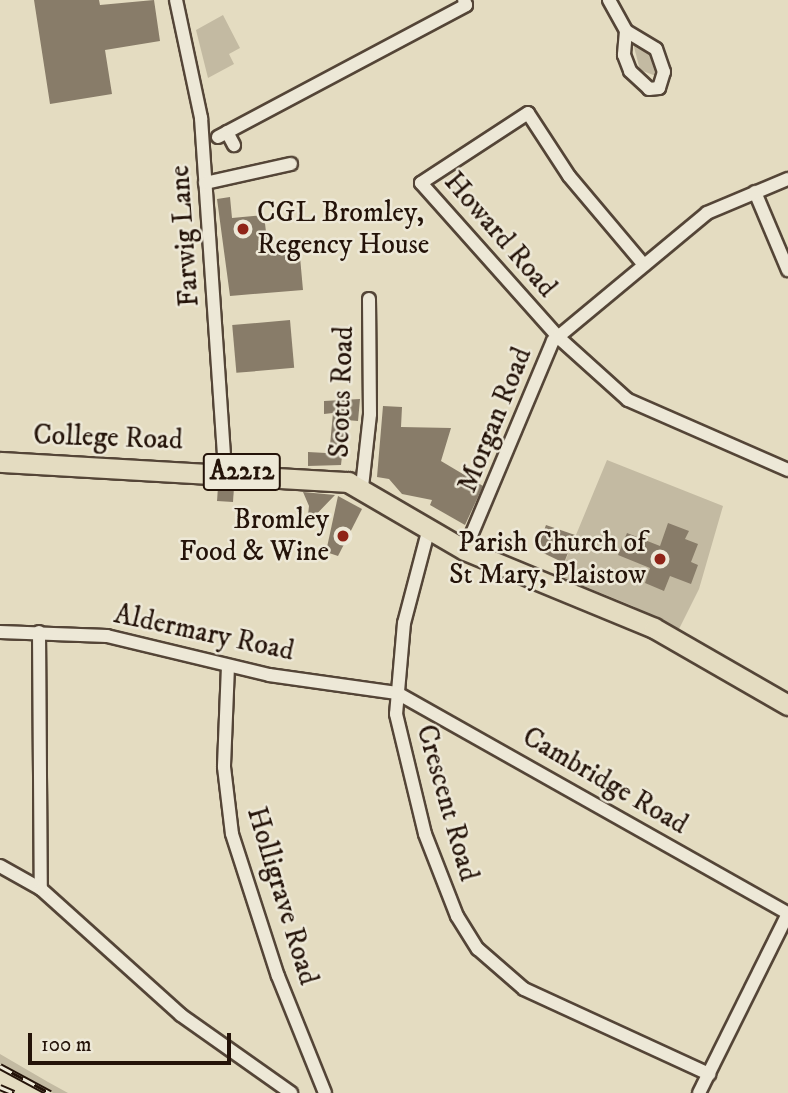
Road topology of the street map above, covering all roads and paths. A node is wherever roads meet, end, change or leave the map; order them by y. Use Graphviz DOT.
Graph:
graph roads {
  1 [pos="176,0"];
  2 [pos="609,0"];
  3 [pos="465,3"];
  4 [pos="626,31"];
  5 [pos="234,145"];
  6 [pos="291,164"];
  7 [pos="788,179"];
  8 [pos="205,183"];
  9 [pos="755,192"];
  10 [pos="644,265"];
  11 [pos="788,270"];
  12 [pos="369,299"];
  13 [pos="558,337"];
  14 [pos="0,462"];
  15 [pos="788,470"];
  16 [pos="225,471"];
  17 [pos="362,487"];
  18 [pos="429,528"];
  19 [pos="465,550"];
  20 [pos="0,632"];
  21 [pos="39,632"];
  22 [pos="228,666"];
  23 [pos="397,693"];
  24 [pos="788,705"];
  25 [pos="0,866"];
  26 [pos="41,889"];
  27 [pos="788,914"];
  28 [pos="709,1074"];
  29 [pos="291,1093"];
  30 [pos="325,1093"];
  31 [pos="699,1093"];
  1 -- 8 [label="street, Farwig Lane"];
  2 -- 4 [label="street"];
  3 -- 5 [label="street"];
  4 -- 4 [label="street"];
  6 -- 8 [label="street"];
  7 -- 9 [label="street, Morgan Road"];
  8 -- 16 [label="street, Farwig Lane"];
  9 -- 10 [label="street, Morgan Road"];
  9 -- 11 [label="street"];
  10 -- 13 [label="street, Morgan Road"];
  10 -- 13 [label="street, Howard Road"];
  12 -- 17 [label="street, Scotts Road"];
  13 -- 15 [label="street"];
  13 -- 19 [label="street, Morgan Road"];
  14 -- 16 [label="main road, College Road / A2212"];
  16 -- 17 [label="main road, College Road / A2212"];
  17 -- 18 [label="main road, College Road / A2212"];
  18 -- 19 [label="main road, College Road / A2212"];
  18 -- 23 [label="street, Crescent Road"];
  19 -- 24 [label="main road, College Road / A2212"];
  20 -- 21 [label="street, Aldermary Road"];
  21 -- 22 [label="street, Aldermary Road"];
  21 -- 26 [label="street"];
  22 -- 23 [label="street, Aldermary Road"];
  22 -- 30 [label="street, Holligrave Road"];
  23 -- 27 [label="street, Cambridge Road"];
  23 -- 28 [label="street, Crescent Road"];
  25 -- 26 [label="street"];
  26 -- 29 [label="street"];
  27 -- 28 [label="street"];
  28 -- 31 [label="street"];
}
